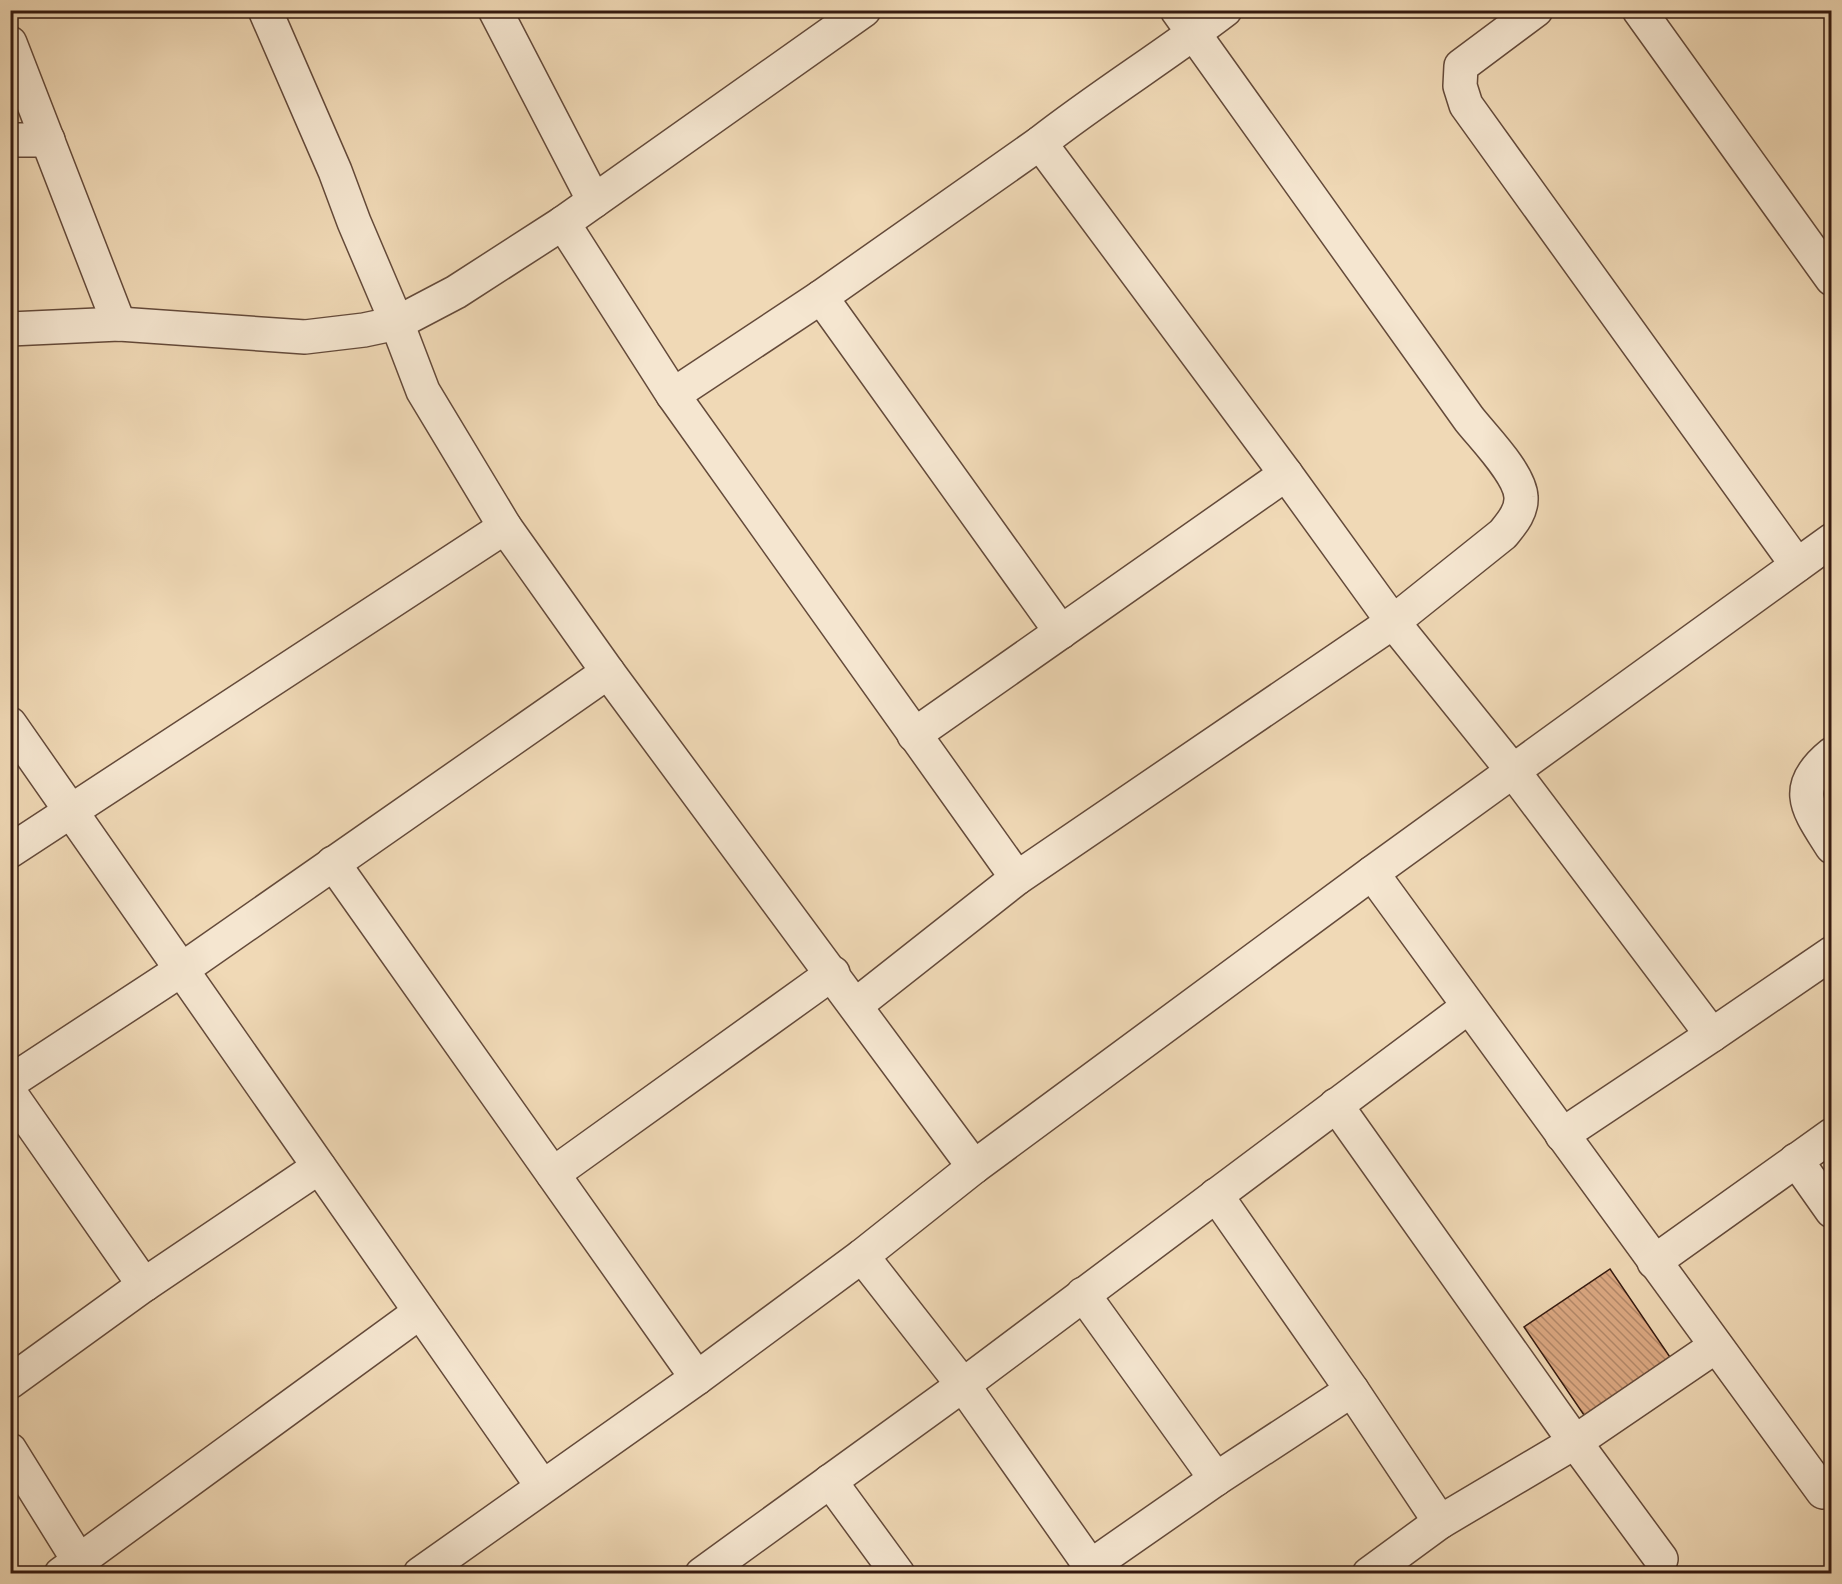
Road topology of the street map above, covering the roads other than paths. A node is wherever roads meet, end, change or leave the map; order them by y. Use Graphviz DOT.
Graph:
graph roads {
  1 [pos="265,10"];
  2 [pos="495,10"];
  3 [pos="864,10"];
  4 [pos="1225,10"];
  5 [pos="1536,10"];
  6 [pos="1639,10"];
  7 [pos="1185,22"];
  8 [pos="10,43"];
  9 [pos="10,140"];
  10 [pos="48,140"];
  11 [pos="1040,143"];
  12 [pos="594,201"];
  13 [pos="563,223"];
  14 [pos="1832,279"];
  15 [pos="820,297"];
  16 [pos="397,323"];
  17 [pos="119,324"];
  18 [pos="10,329"];
  19 [pos="673,395"];
  20 [pos="1286,474"];
  21 [pos="505,526"];
  22 [pos="1832,540"];
  23 [pos="1797,565"];
  24 [pos="1393,622"];
  25 [pos="1061,632"];
  26 [pos="608,672"];
  27 [pos="10,724"];
  28 [pos="914,735"];
  29 [pos="1832,754"];
  30 [pos="1513,771"];
  31 [pos="71,813"];
  32 [pos="1832,847"];
  33 [pos="10,851"];
  34 [pos="333,863"];
  35 [pos="1372,873"];
  36 [pos="1017,878"];
  37 [pos="1832,952"];
  38 [pos="181,970"];
  39 [pos="833,974"];
  40 [pos="856,1005"];
  41 [pos="1468,1007"];
  42 [pos="1712,1035"];
  43 [pos="10,1082"];
  44 [pos="10,1093"];
  45 [pos="1336,1105"];
  46 [pos="1562,1135"];
  47 [pos="1832,1135"];
  48 [pos="1796,1160"];
  49 [pos="319,1167"];
  50 [pos="974,1167"];
  51 [pos="554,1174"];
  52 [pos="1216,1195"];
  53 [pos="1832,1211"];
  54 [pos="862,1256"];
  55 [pos="1654,1262"];
  56 [pos="144,1285"];
  57 [pos="1083,1294"];
  58 [pos="420,1312"];
  59 [pos="1716,1346"];
  60 [pos="697,1378"];
  61 [pos="10,1382"];
  62 [pos="963,1385"];
  63 [pos="1352,1390"];
  64 [pos="1575,1442"];
  65 [pos="10,1450"];
  66 [pos="1216,1479"];
  67 [pos="830,1481"];
  68 [pos="542,1486"];
  69 [pos="1823,1492"];
  70 [pos="1440,1522"];
  71 [pos="1661,1559"];
  72 [pos="70,1567"];
  73 [pos="1093,1570"];
  74 [pos="420,1574"];
  75 [pos="702,1574"];
  76 [pos="898,1574"];
  77 [pos="1369,1574"];
  1 -- 16 [label="street"];
  2 -- 12 [label="street"];
  3 -- 12 [label="street"];
  4 -- 7 [label="street"];
  5 -- 23 [label="street"];
  6 -- 14 [label="street"];
  7 -- 11 [label="street"];
  7 -- 24 [label="street"];
  8 -- 10 [label="street"];
  9 -- 10 [label="street"];
  10 -- 17 [label="street"];
  11 -- 15 [label="street"];
  11 -- 20 [label="street"];
  12 -- 13 [label="street"];
  13 -- 16 [label="street"];
  13 -- 19 [label="street"];
  15 -- 19 [label="street"];
  15 -- 25 [label="street"];
  16 -- 17 [label="street"];
  16 -- 21 [label="street"];
  17 -- 18 [label="street"];
  19 -- 28 [label="street"];
  20 -- 24 [label="street"];
  20 -- 25 [label="street"];
  21 -- 26 [label="street"];
  21 -- 31 [label="street"];
  22 -- 23 [label="street"];
  23 -- 30 [label="street"];
  24 -- 30 [label="street"];
  24 -- 36 [label="street"];
  25 -- 28 [label="street"];
  26 -- 34 [label="street"];
  26 -- 39 [label="street"];
  27 -- 31 [label="street"];
  28 -- 36 [label="street"];
  29 -- 32 [label="street"];
  30 -- 35 [label="street"];
  30 -- 42 [label="street"];
  31 -- 33 [label="street"];
  31 -- 38 [label="street"];
  34 -- 38 [label="street"];
  34 -- 51 [label="street"];
  35 -- 41 [label="street"];
  35 -- 50 [label="street"];
  36 -- 40 [label="street"];
  37 -- 42 [label="street"];
  38 -- 43 [label="street"];
  38 -- 49 [label="street"];
  39 -- 40 [label="street"];
  39 -- 51 [label="street"];
  40 -- 50 [label="street"];
  41 -- 45 [label="street"];
  41 -- 46 [label="street"];
  42 -- 46 [label="street"];
  44 -- 56 [label="street"];
  45 -- 52 [label="street"];
  45 -- 64 [label="street"];
  46 -- 55 [label="street"];
  47 -- 48 [label="street"];
  48 -- 53 [label="street"];
  48 -- 55 [label="street"];
  49 -- 56 [label="street"];
  49 -- 58 [label="street"];
  50 -- 54 [label="street"];
  51 -- 60 [label="street"];
  52 -- 57 [label="street"];
  52 -- 63 [label="street"];
  54 -- 60 [label="street"];
  54 -- 62 [label="street"];
  55 -- 59 [label="street"];
  56 -- 61 [label="street"];
  57 -- 62 [label="street"];
  57 -- 66 [label="street"];
  58 -- 68 [label="street"];
  58 -- 72 [label="street"];
  59 -- 64 [label="street"];
  59 -- 69 [label="street"];
  60 -- 68 [label="street"];
  62 -- 67 [label="street"];
  62 -- 73 [label="street"];
  63 -- 66 [label="street"];
  63 -- 70 [label="street"];
  64 -- 70 [label="street"];
  64 -- 71 [label="street"];
  65 -- 72 [label="street"];
  66 -- 73 [label="street"];
  67 -- 75 [label="street"];
  67 -- 76 [label="street"];
  68 -- 74 [label="street"];
  70 -- 77 [label="street"];
}
